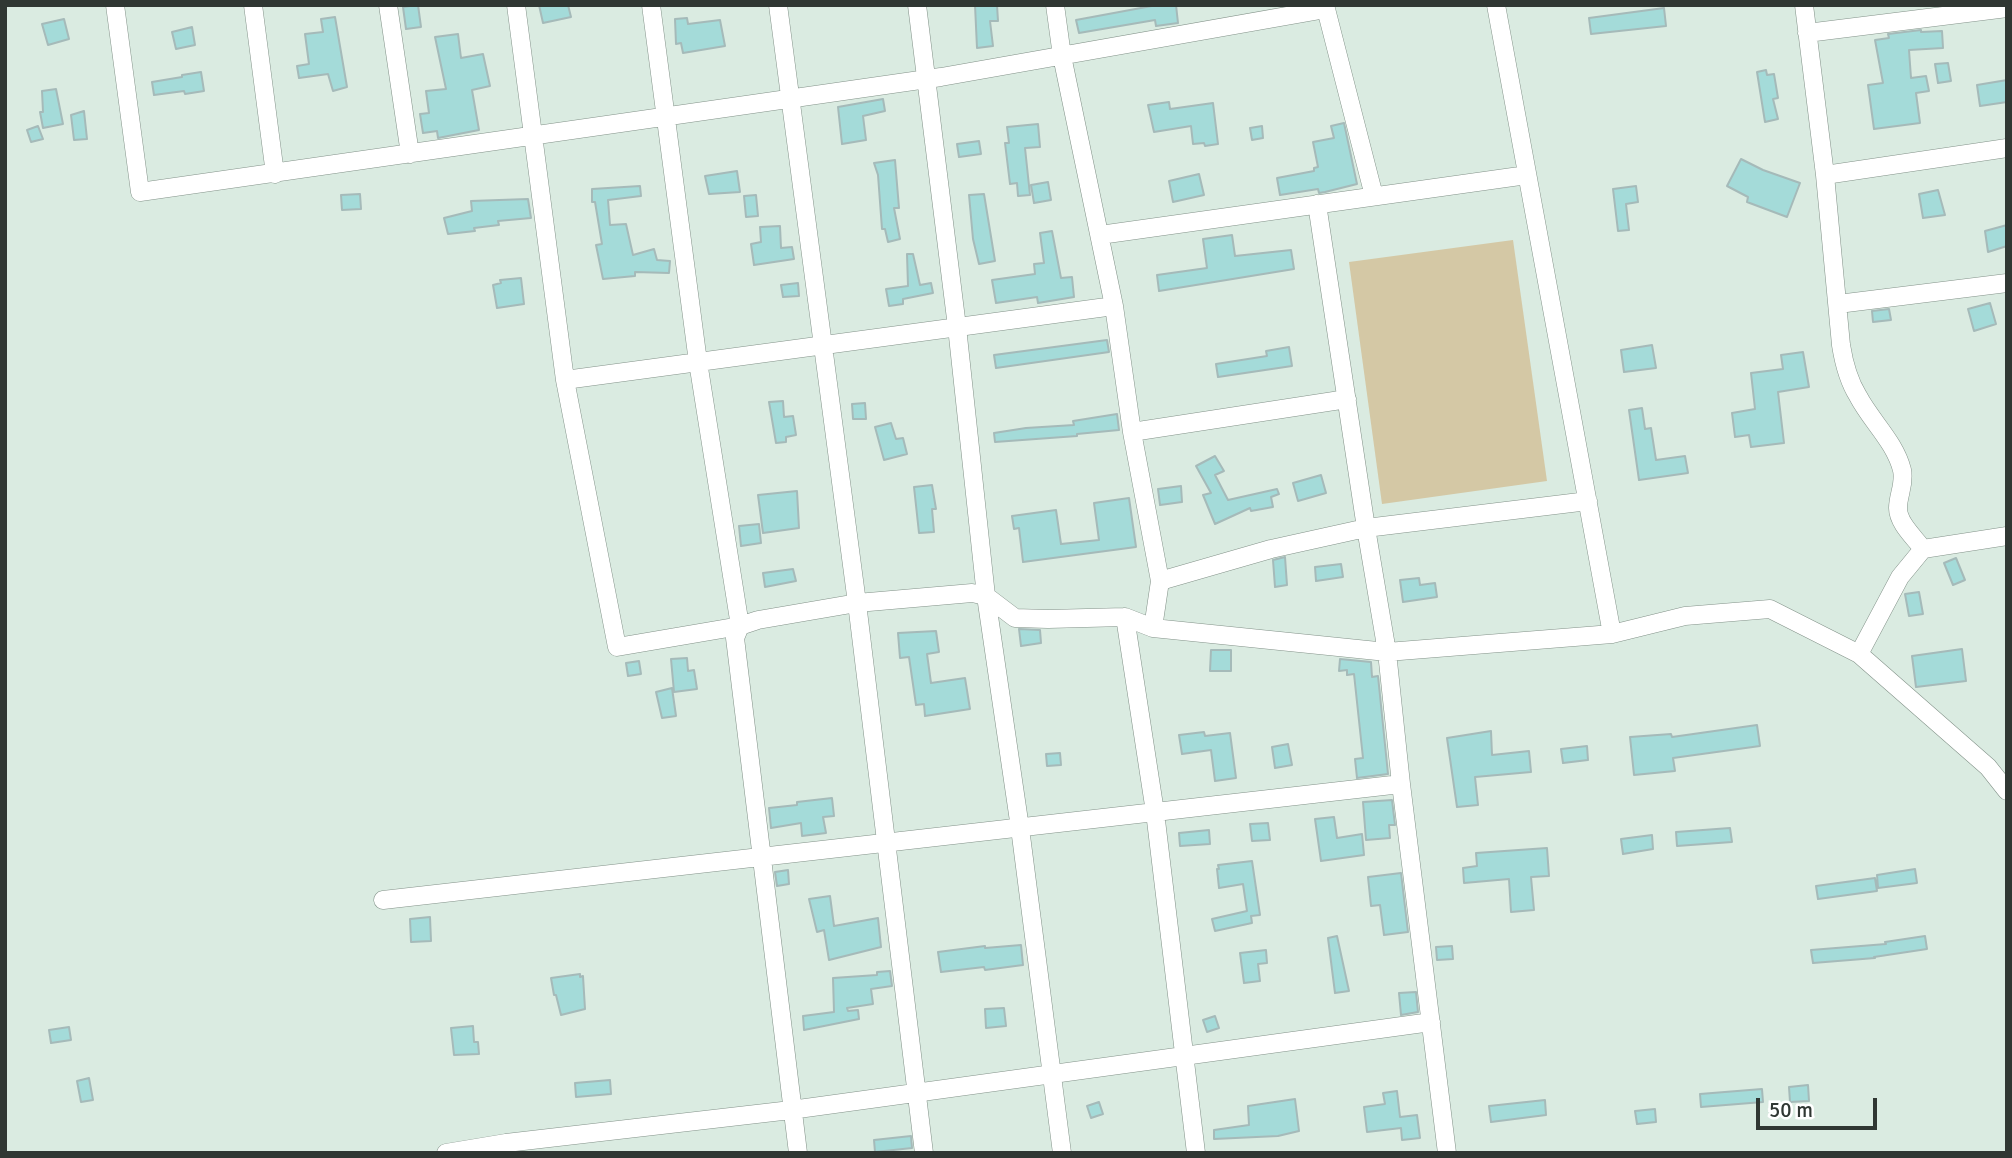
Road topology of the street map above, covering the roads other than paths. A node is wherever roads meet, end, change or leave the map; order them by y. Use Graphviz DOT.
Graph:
graph roads {
  1 [pos="115,5"];
  2 [pos="253,5"];
  3 [pos="388,5"];
  4 [pos="516,5"];
  5 [pos="652,5"];
  6 [pos="778,5"];
  7 [pos="916,5"];
  8 [pos="1055,5"];
  9 [pos="1496,5"];
  10 [pos="1804,5"];
  11 [pos="1325,7"];
  12 [pos="2007,8"];
  13 [pos="1807,33"];
  14 [pos="1062,56"];
  15 [pos="926,79"];
  16 [pos="790,99"];
  17 [pos="666,117"];
  18 [pos="533,136"];
  19 [pos="2007,148"];
  20 [pos="410,154"];
  21 [pos="275,174"];
  22 [pos="1527,175"];
  23 [pos="1825,175"];
  24 [pos="1374,196"];
  25 [pos="1317,204"];
  26 [pos="1100,235"];
  27 [pos="2007,283"];
  28 [pos="1838,304"];
  29 [pos="1114,306"];
  30 [pos="957,327"];
  31 [pos="822,345"];
  32 [pos="698,362"];
  33 [pos="565,380"];
  34 [pos="1347,399"];
  35 [pos="1132,432"];
  36 [pos="1588,501"];
  37 [pos="1366,528"];
  38 [pos="2007,536"];
  39 [pos="1923,549"];
  40 [pos="1160,581"];
  41 [pos="986,596"];
  42 [pos="857,603"];
  43 [pos="1125,617"];
  44 [pos="740,626"];
  45 [pos="1153,628"];
  46 [pos="1612,634"];
  47 [pos="1387,652"];
  48 [pos="1858,654"];
  49 [pos="1401,784"];
  50 [pos="2005,785"];
  51 [pos="1155,813"];
  52 [pos="1020,828"];
  53 [pos="886,843"];
  54 [pos="761,857"];
  55 [pos="383,901"];
  56 [pos="1431,1023"];
  57 [pos="1184,1056"];
  58 [pos="1052,1073"];
  59 [pos="917,1092"];
  60 [pos="793,1110"];
  61 [pos="446,1153"];
  62 [pos="798,1153"];
  63 [pos="924,1153"];
  64 [pos="1062,1153"];
  65 [pos="1196,1153"];
  66 [pos="1447,1153"];
  1 -- 21 [label="street"];
  2 -- 21 [label="street"];
  3 -- 20 [label="street"];
  4 -- 18 [label="street"];
  5 -- 17 [label="street"];
  6 -- 16 [label="street"];
  7 -- 15 [label="street"];
  8 -- 14 [label="street"];
  9 -- 22 [label="street"];
  10 -- 13 [label="street"];
  11 -- 14 [label="street"];
  11 -- 24 [label="street"];
  12 -- 13 [label="street"];
  13 -- 23 [label="street"];
  14 -- 15 [label="street"];
  14 -- 26 [label="street"];
  15 -- 16 [label="street"];
  15 -- 30 [label="street"];
  16 -- 17 [label="street"];
  16 -- 31 [label="street"];
  17 -- 18 [label="street"];
  17 -- 32 [label="street"];
  18 -- 20 [label="street"];
  18 -- 33 [label="street"];
  19 -- 23 [label="street"];
  20 -- 21 [label="street"];
  22 -- 24 [label="street"];
  22 -- 36 [label="street"];
  23 -- 28 [label="street"];
  24 -- 25 [label="street"];
  25 -- 26 [label="street"];
  25 -- 34 [label="street"];
  26 -- 29 [label="street"];
  27 -- 28 [label="street"];
  28 -- 39 [label="street"];
  29 -- 30 [label="street"];
  29 -- 35 [label="street"];
  30 -- 31 [label="street"];
  30 -- 41 [label="street"];
  31 -- 32 [label="street"];
  31 -- 42 [label="street"];
  32 -- 33 [label="street"];
  32 -- 44 [label="street"];
  33 -- 44 [label="street"];
  34 -- 35 [label="street"];
  34 -- 37 [label="street"];
  35 -- 40 [label="street"];
  36 -- 37 [label="street"];
  36 -- 46 [label="street"];
  37 -- 40 [label="street"];
  37 -- 47 [label="street"];
  38 -- 39 [label="street"];
  39 -- 48 [label="street"];
  40 -- 45 [label="street"];
  41 -- 42 [label="street"];
  41 -- 43 [label="street"];
  41 -- 52 [label="street"];
  42 -- 44 [label="street"];
  42 -- 53 [label="street"];
  43 -- 45 [label="street"];
  43 -- 51 [label="street"];
  44 -- 54 [label="street"];
  45 -- 47 [label="street"];
  46 -- 47 [label="street"];
  46 -- 48 [label="street"];
  47 -- 49 [label="street"];
  48 -- 50 [label="street"];
  49 -- 51 [label="street"];
  49 -- 56 [label="street"];
  51 -- 52 [label="street"];
  51 -- 57 [label="street"];
  52 -- 53 [label="street"];
  52 -- 58 [label="street"];
  53 -- 54 [label="street"];
  53 -- 59 [label="street"];
  54 -- 55 [label="street"];
  54 -- 60 [label="street"];
  56 -- 57 [label="street"];
  56 -- 66 [label="street"];
  57 -- 58 [label="street"];
  57 -- 65 [label="street"];
  58 -- 59 [label="street"];
  58 -- 64 [label="street"];
  59 -- 60 [label="street"];
  59 -- 63 [label="street"];
  60 -- 61 [label="street"];
  60 -- 62 [label="street"];
}
